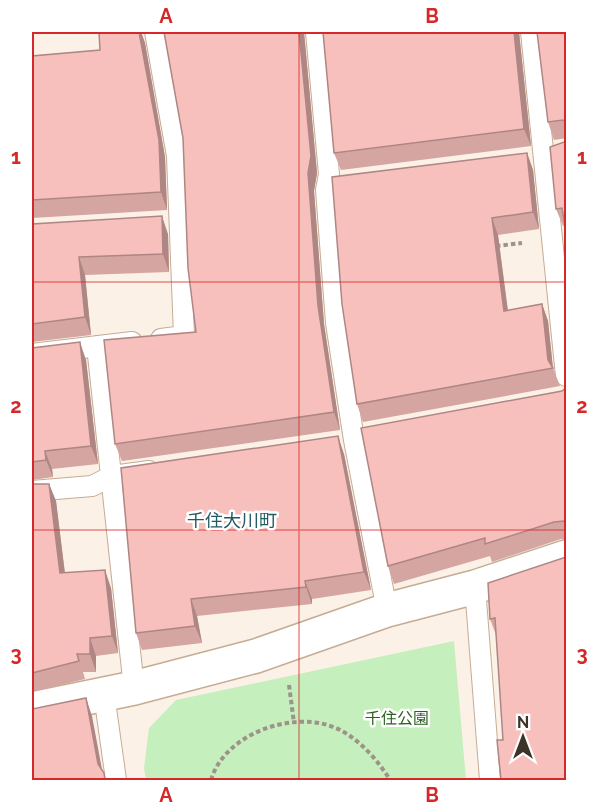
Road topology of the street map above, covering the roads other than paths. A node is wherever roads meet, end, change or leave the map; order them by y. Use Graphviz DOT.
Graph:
graph roads {
  1 [pos="155,32"];
  2 [pos="316,32"];
  3 [pos="531,32"];
  4 [pos="352,181"];
  5 [pos="328,184"];
  6 [pos="180,221"];
  7 [pos="157,222"];
  8 [pos="97,346"];
  9 [pos="32,354"];
  10 [pos="567,376"];
  11 [pos="375,432"];
  12 [pos="354,440"];
  13 [pos="331,444"];
  14 [pos="170,468"];
  15 [pos="112,476"];
  16 [pos="32,491"];
  17 [pos="567,557"];
  18 [pos="475,587"];
  19 [pos="387,610"];
  20 [pos="119,691"];
  21 [pos="32,709"];
  22 [pos="116,780"];
  23 [pos="490,780"];
  1 -- 6 [label="lane"];
  2 -- 5 [label="lane"];
  3 -- 10 [label="lane"];
  4 -- 5 [label="lane"];
  5 -- 12 [label="lane"];
  6 -- 7 [label="lane"];
  6 -- 8 [label="lane"];
  8 -- 9 [label="lane"];
  8 -- 15 [label="lane"];
  11 -- 12 [label="lane"];
  12 -- 13 [label="lane"];
  12 -- 19 [label="lane"];
  14 -- 15 [label="lane"];
  15 -- 16 [label="lane"];
  15 -- 20 [label="lane"];
  17 -- 18 [label="street"];
  18 -- 19 [label="street"];
  18 -- 23 [label="lane"];
  19 -- 20 [label="street"];
  20 -- 21 [label="street"];
  20 -- 22 [label="lane"];
}
